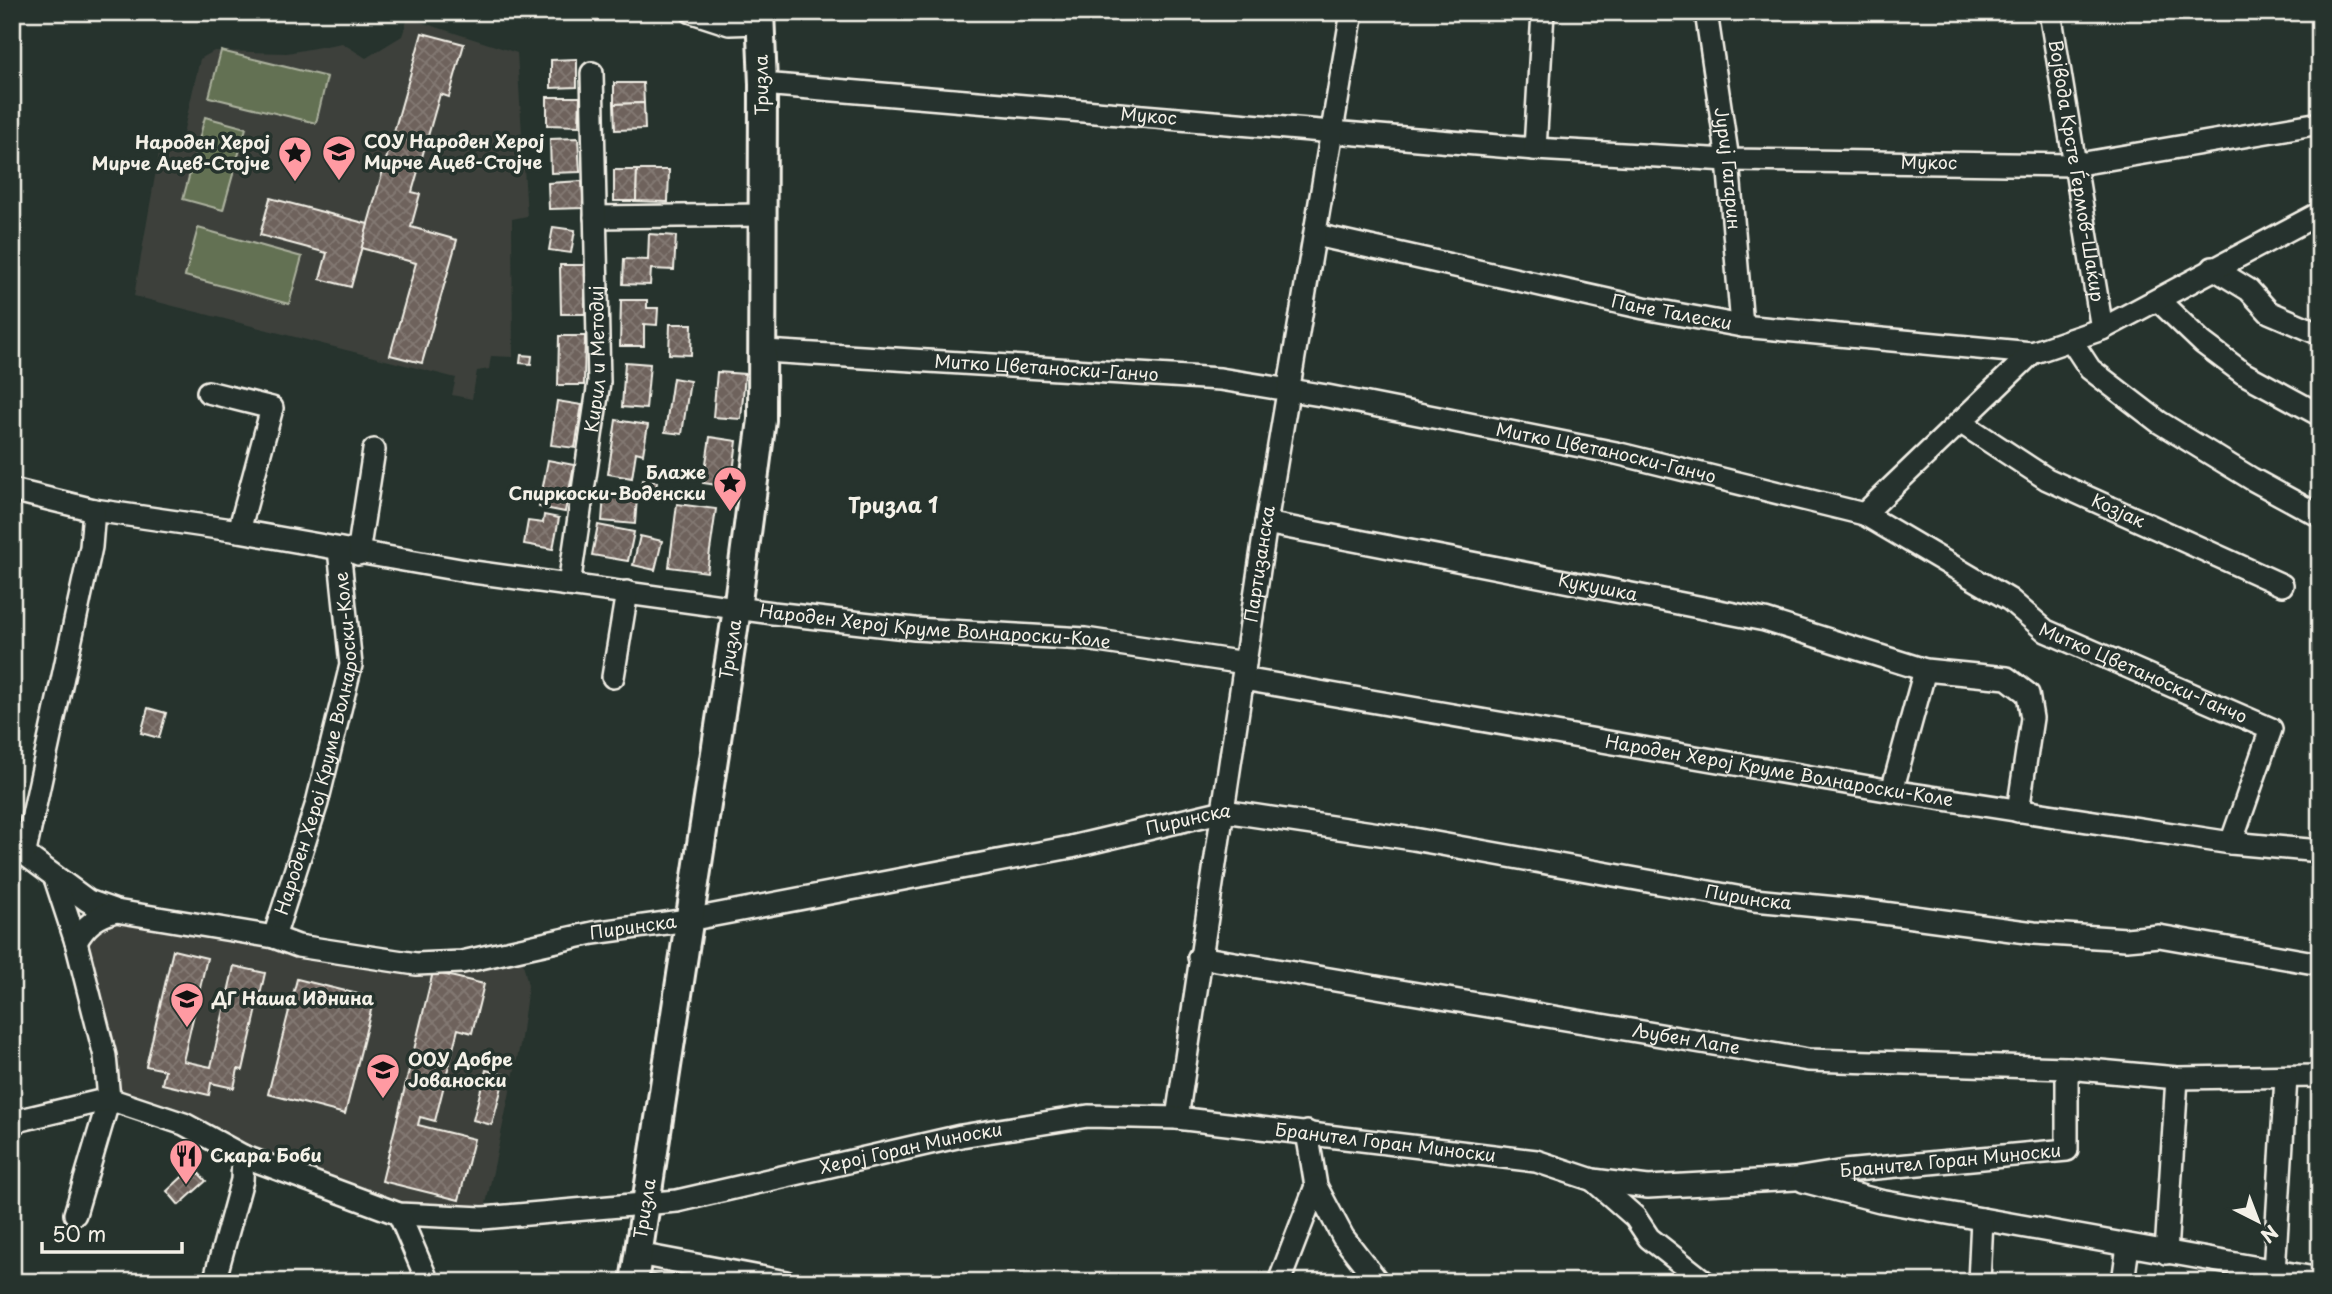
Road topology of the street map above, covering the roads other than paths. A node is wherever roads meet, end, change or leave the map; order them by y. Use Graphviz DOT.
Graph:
graph roads {
  1 [pos="692,12"];
  2 [pos="1352,12"];
  3 [pos="1543,12"];
  4 [pos="1706,12"];
  5 [pos="2050,12"];
  6 [pos="760,18"];
  7 [pos="592,74"];
  8 [pos="763,84"];
  9 [pos="2320,123"];
  10 [pos="1332,130"];
  11 [pos="1535,149"];
  12 [pos="1728,160"];
  13 [pos="2073,165"];
  14 [pos="2320,213"];
  15 [pos="763,215"];
  16 [pos="595,217"];
  17 [pos="1316,234"];
  18 [pos="2213,268"];
  19 [pos="2158,300"];
  20 [pos="1742,326"];
  21 [pos="2102,329"];
  22 [pos="2320,334"];
  23 [pos="2071,340"];
  24 [pos="765,351"];
  25 [pos="2032,353"];
  26 [pos="1288,389"];
  27 [pos="208,392"];
  28 [pos="2320,415"];
  29 [pos="1960,422"];
  30 [pos="374,450"];
  31 [pos="12,490"];
  32 [pos="94,510"];
  33 [pos="1864,514"];
  34 [pos="2320,516"];
  35 [pos="1266,523"];
  36 [pos="239,531"];
  37 [pos="348,551"];
  38 [pos="569,585"];
  39 [pos="2282,585"];
  40 [pos="627,592"];
  41 [pos="737,609"];
  42 [pos="1925,670"];
  43 [pos="1244,671"];
  44 [pos="613,677"];
  45 [pos="1892,791"];
  46 [pos="1224,811"];
  47 [pos="2018,811"];
  48 [pos="2231,844"];
  49 [pos="19,849"];
  50 [pos="2320,851"];
  51 [pos="55,878"];
  52 [pos="116,911"];
  53 [pos="688,920"];
  54 [pos="274,937"];
  55 [pos="76,942"];
  56 [pos="1199,957"];
  57 [pos="2320,964"];
  58 [pos="2067,1068"];
  59 [pos="2320,1076"];
  60 [pos="2178,1077"];
  61 [pos="2286,1078"];
  62 [pos="109,1099"];
  63 [pos="1177,1118"];
  64 [pos="12,1122"];
  65 [pos="1307,1132"];
  66 [pos="243,1156"];
  67 [pos="1795,1179"];
  68 [pos="1593,1181"];
  69 [pos="1316,1186"];
  70 [pos="647,1202"];
  71 [pos="75,1214"];
  72 [pos="399,1214"];
  73 [pos="1982,1219"];
  74 [pos="2127,1246"];
  75 [pos="2166,1253"];
  76 [pos="638,1254"];
  77 [pos="2274,1272"];
  78 [pos="2320,1279"];
  79 [pos="215,1282"];
  80 [pos="428,1282"];
  81 [pos="634,1282"];
  82 [pos="786,1282"];
  83 [pos="1279,1282"];
  84 [pos="1378,1282"];
  85 [pos="1705,1282"];
  86 [pos="1979,1282"];
  87 [pos="2123,1282"];
  1 -- 6 [label="street"];
  2 -- 10 [label="street, Партизанска"];
  3 -- 11 [label="street"];
  4 -- 12 [label="street, Јуриј Гагарин"];
  5 -- 13 [label="street, Војвода Крсте Ѓермов-Шаќир"];
  6 -- 8 [label="street, Тризла"];
  7 -- 16 [label="street, Кирил и Методиј"];
  8 -- 10 [label="street, Мукос"];
  8 -- 15 [label="street, Тризла"];
  9 -- 13 [label="street, Мукос"];
  10 -- 11 [label="street, Мукос"];
  10 -- 17 [label="street, Партизанска"];
  11 -- 12 [label="street, Мукос"];
  12 -- 13 [label="street, Мукос"];
  12 -- 20 [label="street, Јуриј Гагарин"];
  13 -- 21 [label="street, Војвода Крсте Ѓермов-Шаќир"];
  14 -- 18 [label="street"];
  15 -- 16 [label="street"];
  15 -- 24 [label="street, Тризла"];
  16 -- 38 [label="street, Кирил и Методиј"];
  17 -- 20 [label="street, Пане Талески"];
  17 -- 26 [label="street, Партизанска"];
  18 -- 19 [label="street"];
  18 -- 22 [label="street"];
  19 -- 21 [label="street"];
  19 -- 28 [label="street"];
  20 -- 25 [label="street, Пане Талески"];
  21 -- 23 [label="street"];
  23 -- 25 [label="street"];
  23 -- 34 [label="street"];
  24 -- 26 [label="street, Митко Цветаноски-Ганчо"];
  24 -- 41 [label="street, Тризла"];
  25 -- 29 [label="street"];
  26 -- 33 [label="street, Митко Цветаноски-Ганчо"];
  26 -- 35 [label="street, Партизанска"];
  27 -- 36 [label="street"];
  29 -- 33 [label="street"];
  29 -- 39 [label="street, Козјак"];
  30 -- 37 [label="street, Народен Херој Круме Волнароски-Коле"];
  31 -- 32 [label="street, Народен Херој Круме Волнароски-Коле"];
  32 -- 36 [label="street, Народен Херој Круме Волнароски-Коле"];
  32 -- 49 [label="street"];
  33 -- 48 [label="street, Митко Цветаноски-Ганчо"];
  35 -- 42 [label="street, Кукушка"];
  35 -- 43 [label="street, Партизанска"];
  36 -- 37 [label="street, Народен Херој Круме Волнароски-Коле"];
  37 -- 38 [label="street, Народен Херој Круме Волнароски-Коле"];
  37 -- 54 [label="street, Народен Херој Круме Волнароски-Коле"];
  38 -- 40 [label="street, Народен Херој Круме Волнароски-Коле"];
  40 -- 41 [label="street, Народен Херој Круме Волнароски-Коле"];
  40 -- 44 [label="street"];
  41 -- 43 [label="street, Народен Херој Круме Волнароски-Коле"];
  41 -- 53 [label="street, Тризла"];
  42 -- 45 [label="street"];
  42 -- 47 [label="street, Кукушка"];
  43 -- 45 [label="street, Народен Херој Круме Волнароски-Коле"];
  43 -- 46 [label="street, Партизанска"];
  45 -- 47 [label="street, Народен Херој Круме Волнароски-Коле"];
  46 -- 53 [label="street, Пиринска"];
  46 -- 56 [label="street, Партизанска"];
  46 -- 57 [label="street, Пиринска"];
  47 -- 48 [label="street, Народен Херој Круме Волнароски-Коле"];
  48 -- 50 [label="street, Народен Херој Круме Волнароски-Коле"];
  49 -- 51 [label="street"];
  51 -- 52 [label="street, Пиринска"];
  51 -- 55 [label="street"];
  52 -- 54 [label="street, Пиринска"];
  52 -- 55 [label="street"];
  53 -- 54 [label="street, Пиринска"];
  53 -- 70 [label="street, Тризла"];
  55 -- 62 [label="street"];
  56 -- 58 [label="street, Љубен Лапе"];
  56 -- 63 [label="street, Партизанска"];
  58 -- 60 [label="street, Љубен Лапе"];
  58 -- 67 [label="street, Бранител Горан Миноски"];
  59 -- 61 [label="street, Љубен Лапе"];
  60 -- 61 [label="street, Љубен Лапе"];
  60 -- 75 [label="street"];
  61 -- 77 [label="street"];
  62 -- 64 [label="street"];
  62 -- 66 [label="street, Херој Горан Миноски"];
  62 -- 71 [label="street"];
  63 -- 65 [label="street, Бранител Горан Миноски"];
  63 -- 70 [label="street, Херој Горан Миноски"];
  65 -- 68 [label="street, Бранител Горан Миноски"];
  65 -- 69 [label="street"];
  66 -- 72 [label="street, Херој Горан Миноски"];
  66 -- 79 [label="street"];
  67 -- 68 [label="street, Бранител Горан Миноски"];
  67 -- 73 [label="street, Бранител Горан Миноски"];
  68 -- 85 [label="street, Бранител Горан Миноски"];
  69 -- 83 [label="street"];
  69 -- 84 [label="street"];
  70 -- 72 [label="street, Херој Горан Миноски"];
  70 -- 76 [label="street, Тризла"];
  72 -- 80 [label="street"];
  73 -- 74 [label="street, Бранител Горан Миноски"];
  73 -- 86 [label="street"];
  74 -- 75 [label="street, Бранител Горан Миноски"];
  74 -- 87 [label="street"];
  75 -- 77 [label="street, Бранител Горан Миноски"];
  76 -- 81 [label="street, Тризла"];
  76 -- 82 [label="street"];
  77 -- 78 [label="street, Бранител Горан Миноски"];
}
